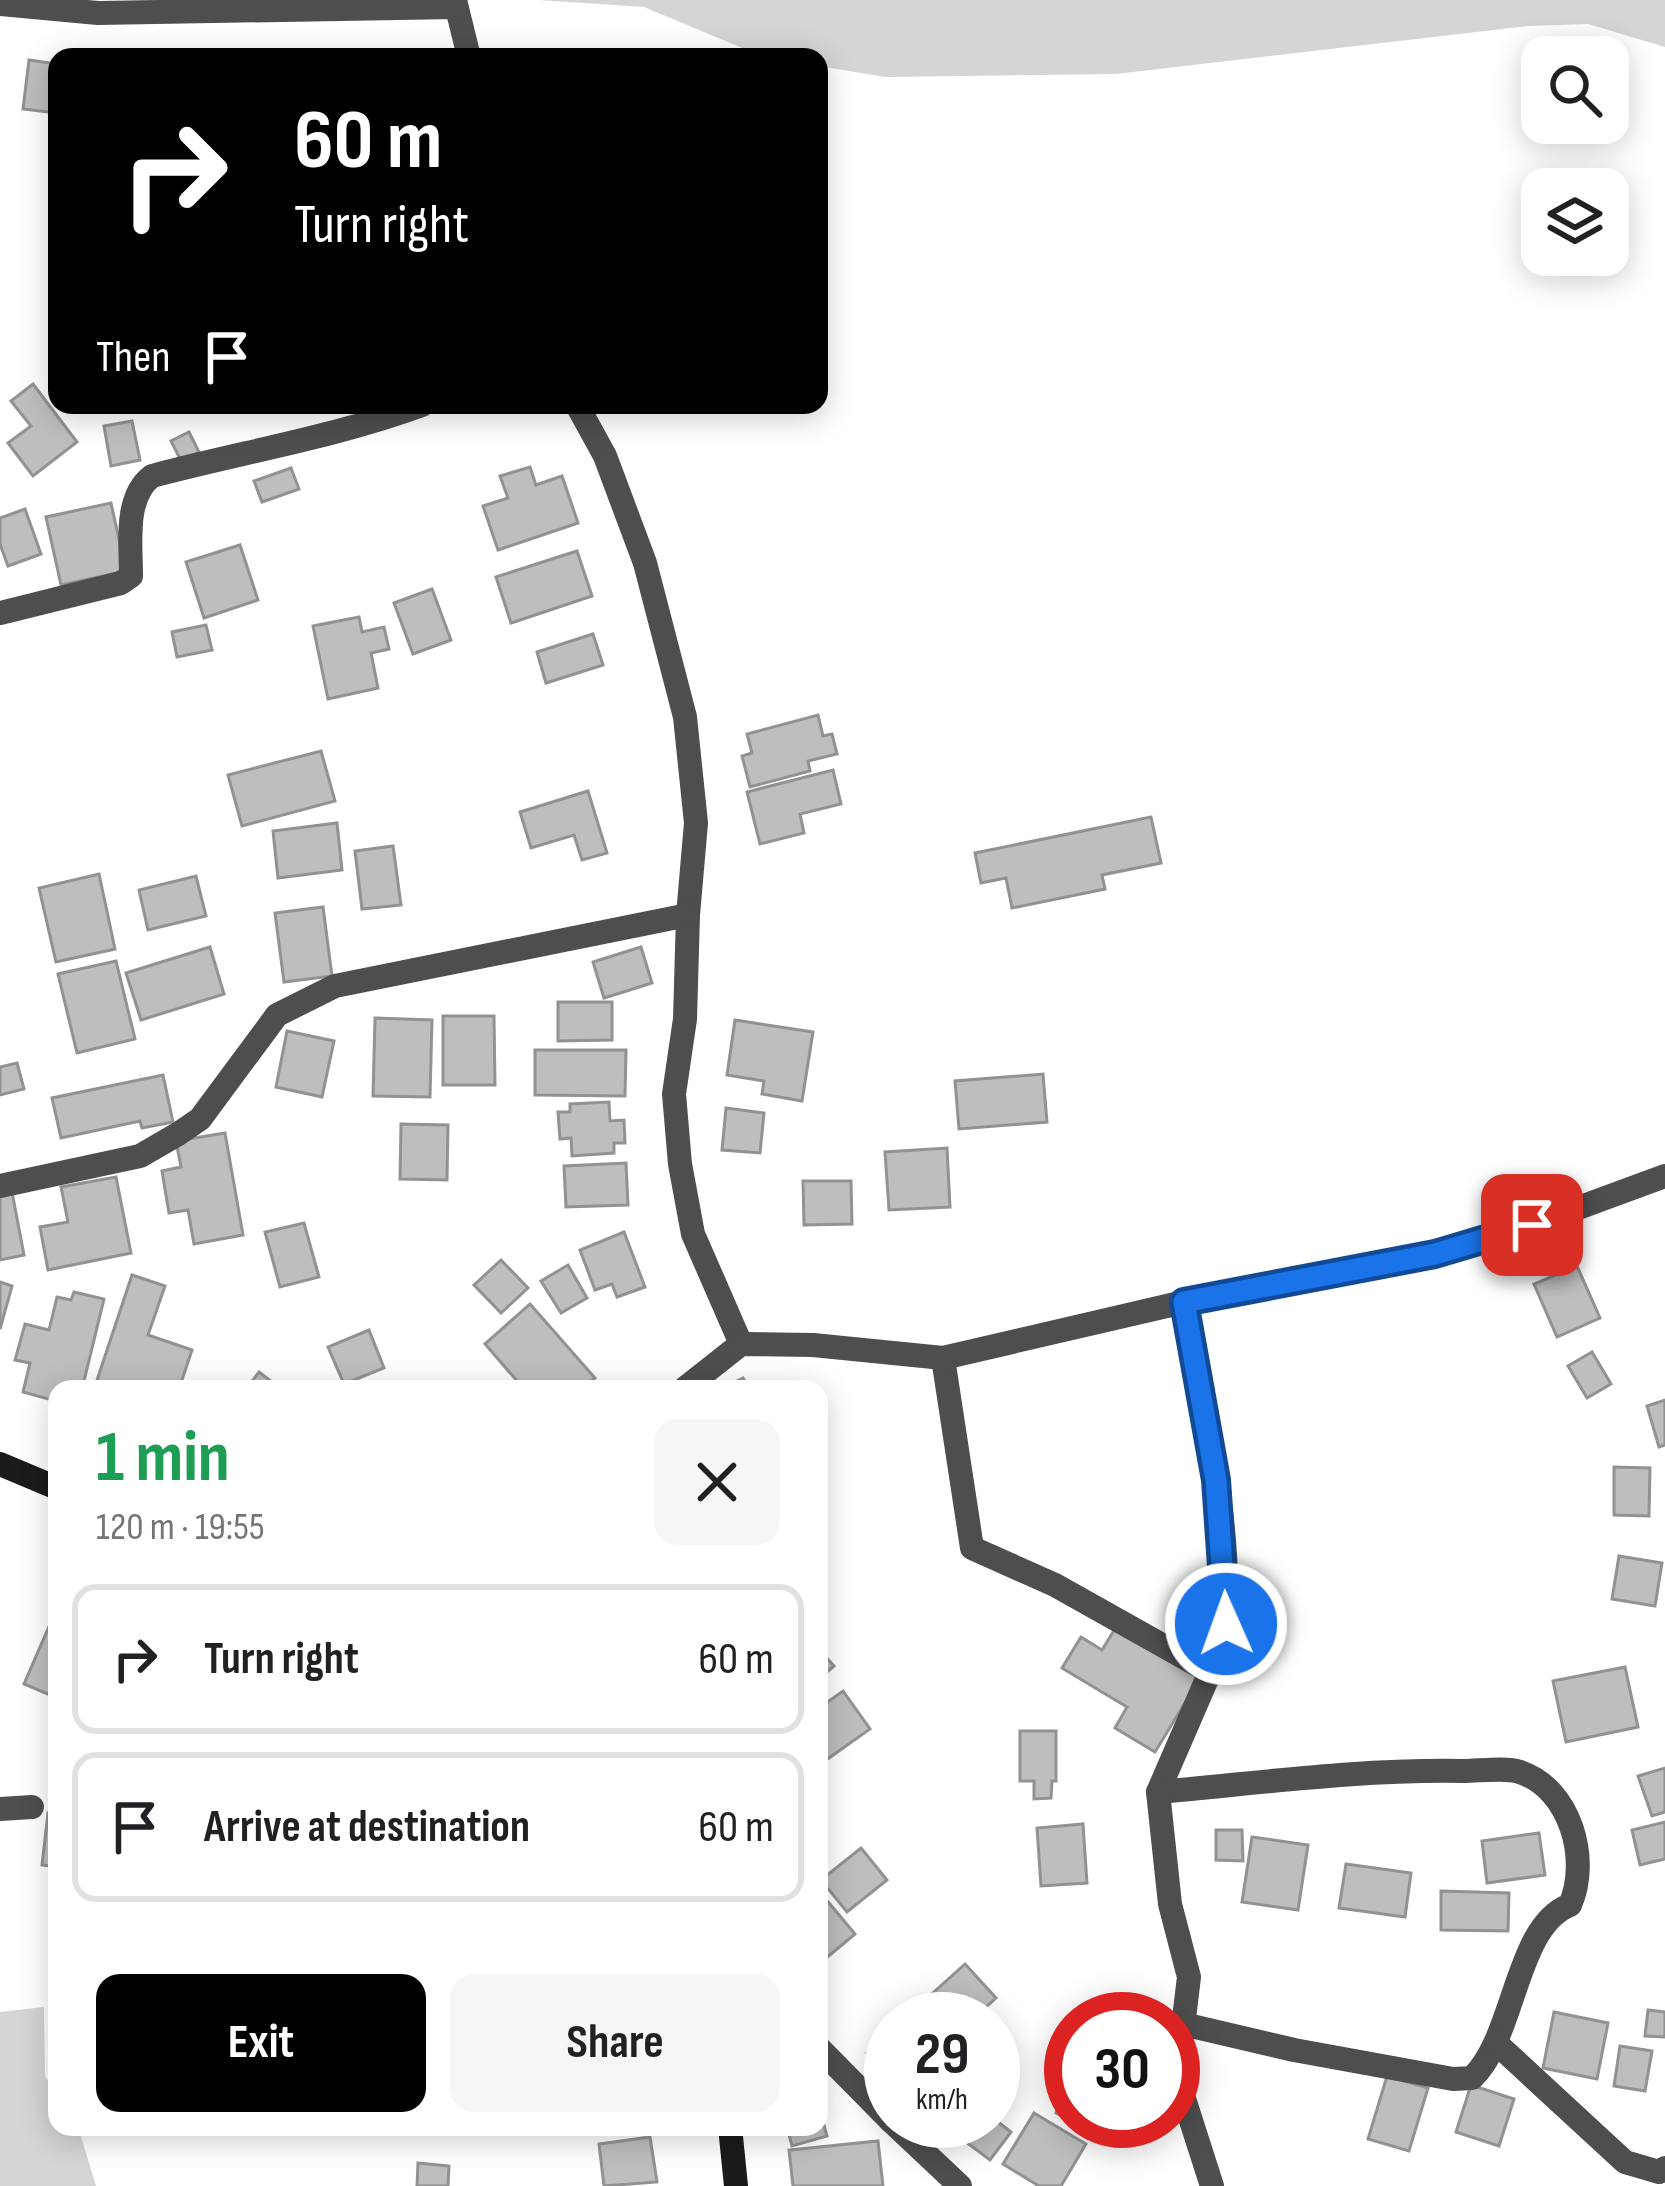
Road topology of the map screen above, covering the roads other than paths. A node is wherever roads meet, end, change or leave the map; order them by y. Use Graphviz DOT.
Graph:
graph roads {
  1 [pos="0,4"];
  2 [pos="455,4"];
  3 [pos="467,48"];
  4 [pos="393,414"];
  5 [pos="582,414"];
  6 [pos="0,613"];
  7 [pos="688,916"];
  8 [pos="1665,1176"];
  9 [pos="0,1186"];
  10 [pos="1184,1302"];
  11 [pos="741,1344"];
  12 [pos="943,1358"];
  13 [pos="695,1380"];
  14 [pos="0,1464"];
  15 [pos="48,1484"];
  16 [pos="1210,1672"];
  17 [pos="1158,1792"];
  18 [pos="32,1807"];
  19 [pos="0,1809"];
  20 [pos="1187,1992"];
  21 [pos="1200,2028"];
  22 [pos="1496,2043"];
  23 [pos="828,2057"];
  24 [pos="864,2094"];
  25 [pos="731,2136"];
  26 [pos="920,2148"];
  27 [pos="1200,2148"];
  28 [pos="1665,2168"];
  29 [pos="736,2186"];
  30 [pos="960,2186"];
  31 [pos="1212,2186"];
  1 -- 2 [label="street"];
  2 -- 3 [label="street"];
  4 -- 6 [label="street"];
  5 -- 7 [label="street"];
  7 -- 9 [label="street"];
  7 -- 11 [label="street"];
  8 -- 10 [label="street"];
  10 -- 12 [label="street"];
  10 -- 16 [label="street"];
  11 -- 12 [label="street"];
  11 -- 13 [label="street"];
  12 -- 16 [label="street"];
  14 -- 15 [label="street"];
  16 -- 17 [label="street"];
  17 -- 20 [label="street"];
  17 -- 22 [label="street"];
  18 -- 19 [label="street"];
  21 -- 22 [label="street"];
  22 -- 28 [label="street"];
  23 -- 24 [label="street"];
  25 -- 29 [label="street"];
  26 -- 30 [label="street"];
  27 -- 31 [label="street"];
}
